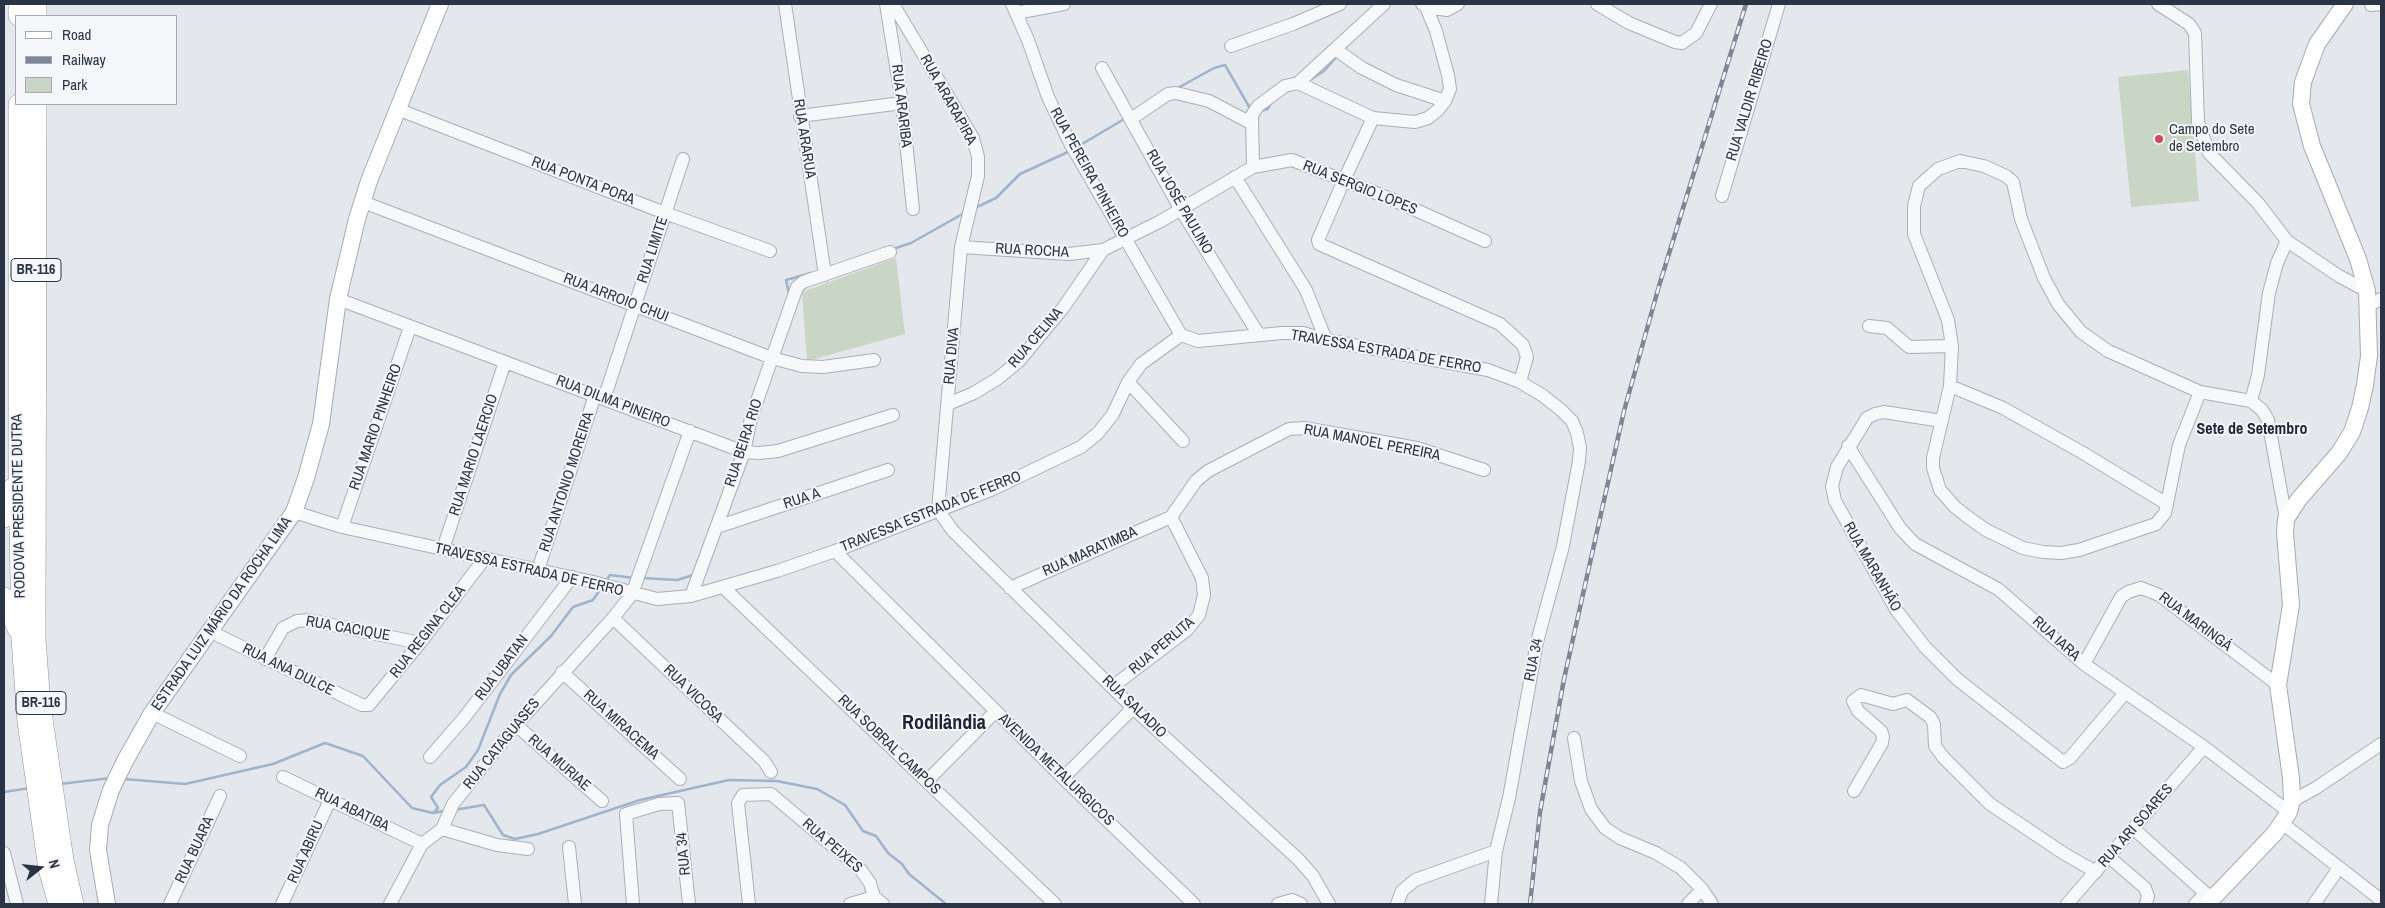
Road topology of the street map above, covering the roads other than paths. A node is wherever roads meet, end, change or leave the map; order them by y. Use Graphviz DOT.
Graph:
graph roads {
  1 [pos="440,4"];
  2 [pos="785,4"];
  3 [pos="886,4"];
  4 [pos="893,4"];
  5 [pos="1064,4"];
  6 [pos="1340,4"];
  7 [pos="1384,4"];
  8 [pos="1458,4"];
  9 [pos="1597,4"];
  10 [pos="1711,4"];
  11 [pos="1779,4"];
  12 [pos="2158,4"];
  13 [pos="2345,4"];
  14 [pos="1424,6"];
  15 [pos="1014,8"];
  16 [pos="1231,46"];
  17 [pos="1335,49"];
  18 [pos="1102,68"];
  19 [pos="1303,86"];
  20 [pos="1446,101"];
  21 [pos="902,102"];
  22 [pos="18,105"];
  23 [pos="37,105"];
  24 [pos="397,109"];
  25 [pos="1129,115"];
  26 [pos="800,116"];
  27 [pos="1373,118"];
  28 [pos="1251,123"];
  29 [pos="683,159"];
  30 [pos="1253,167"];
  31 [pos="1235,177"];
  32 [pos="1344,180"];
  33 [pos="1722,196"];
  34 [pos="363,202"];
  35 [pos="972,204"];
  36 [pos="913,209"];
  37 [pos="1181,210"];
  38 [pos="665,213"];
  39 [pos="1126,240"];
  40 [pos="1485,241"];
  41 [pos="2286,241"];
  42 [pos="961,247"];
  43 [pos="770,250"];
  44 [pos="1103,250"];
  45 [pos="890,252"];
  46 [pos="825,275"];
  47 [pos="338,299"];
  48 [pos="2372,299"];
  49 [pos="635,305"];
  50 [pos="410,326"];
  51 [pos="1869,326"];
  52 [pos="1181,335"];
  53 [pos="1259,335"];
  54 [pos="1326,340"];
  55 [pos="1952,346"];
  56 [pos="772,358"];
  57 [pos="874,360"];
  58 [pos="505,362"];
  59 [pos="1128,382"];
  60 [pos="1520,382"];
  61 [pos="1950,386"];
  62 [pos="2200,392"];
  63 [pos="599,397"];
  64 [pos="2251,401"];
  65 [pos="948,404"];
  66 [pos="893,415"];
  67 [pos="1942,421"];
  68 [pos="690,432"];
  69 [pos="1183,441"];
  70 [pos="1848,446"];
  71 [pos="740,451"];
  72 [pos="18,465"];
  73 [pos="888,470"];
  74 [pos="1484,470"];
  75 [pos="2167,504"];
  76 [pos="938,510"];
  77 [pos="294,512"];
  78 [pos="1171,517"];
  79 [pos="4,518"];
  80 [pos="2286,519"];
  81 [pos="342,528"];
  82 [pos="717,528"];
  83 [pos="443,549"];
  84 [pos="835,550"];
  85 [pos="485,558"];
  86 [pos="538,570"];
  87 [pos="572,577"];
  88 [pos="723,587"];
  89 [pos="1010,588"];
  90 [pos="633,591"];
  91 [pos="691,596"];
  92 [pos="4,598"];
  93 [pos="613,618"];
  94 [pos="209,631"];
  95 [pos="28,639"];
  96 [pos="420,643"];
  97 [pos="265,660"];
  98 [pos="2084,664"];
  99 [pos="562,672"];
  100 [pos="2278,685"];
  101 [pos="1112,686"];
  102 [pos="2125,693"];
  103 [pos="369,704"];
  104 [pos="1133,708"];
  105 [pos="996,711"];
  106 [pos="152,713"];
  107 [pos="516,725"];
  108 [pos="1574,738"];
  109 [pos="2381,744"];
  110 [pos="2204,747"];
  111 [pos="240,756"];
  112 [pos="430,757"];
  113 [pos="772,772"];
  114 [pos="283,777"];
  115 [pos="1063,778"];
  116 [pos="680,779"];
  117 [pos="927,781"];
  118 [pos="1854,791"];
  119 [pos="220,796"];
  120 [pos="330,800"];
  121 [pos="602,800"];
  122 [pos="2288,812"];
  123 [pos="444,823"];
  124 [pos="2134,829"];
  125 [pos="422,844"];
  126 [pos="569,846"];
  127 [pos="528,848"];
  128 [pos="1496,851"];
  129 [pos="4,853"];
  130 [pos="2109,857"];
  131 [pos="56,864"];
  132 [pos="2339,868"];
  133 [pos="2096,872"];
  134 [pos="1702,889"];
  135 [pos="2209,899"];
  136 [pos="878,900"];
  137 [pos="2381,900"];
  138 [pos="17,904"];
  139 [pos="48,904"];
  140 [pos="58,904"];
  141 [pos="74,904"];
  142 [pos="81,904"];
  143 [pos="107,904"];
  144 [pos="170,904"];
  145 [pos="282,904"];
  146 [pos="390,904"];
  147 [pos="574,904"];
  148 [pos="633,904"];
  149 [pos="689,904"];
  150 [pos="749,904"];
  151 [pos="850,904"];
  152 [pos="1055,904"];
  153 [pos="1194,904"];
  154 [pos="1278,904"];
  155 [pos="1301,904"];
  156 [pos="1329,904"];
  157 [pos="1397,904"];
  158 [pos="1491,904"];
  159 [pos="1688,904"];
  160 [pos="1712,904"];
  161 [pos="2067,904"];
  162 [pos="2146,904"];
  163 [pos="2195,904"];
  164 [pos="2314,904"];
  1 -- 24 [label="main road, ESTRADA LUIZ MÁRIO DA ROCHA LIMA"];
  2 -- 26 [label="street, RUA ARARUA"];
  3 -- 21 [label="street, RUA ARARIBA"];
  4 -- 35 [label="street, RUA ARARAPIRA"];
  5 -- 15 [label="street"];
  6 -- 16 [label="street"];
  7 -- 17 [label="street"];
  8 -- 14 [label="street"];
  9 -- 10 [label="street"];
  11 -- 33 [label="street, RUA VALDIR RIBEIRO"];
  12 -- 41 [label="street"];
  13 -- 48 [label="main road"];
  14 -- 20 [label="street"];
  15 -- 39 [label="street, RUA PEREIRA PINHEIRO"];
  17 -- 19 [label="street"];
  17 -- 20 [label="street"];
  18 -- 25 [label="street, RUA JOSÉ PAULINO"];
  19 -- 27 [label="street"];
  19 -- 28 [label="street"];
  20 -- 27 [label="street"];
  21 -- 26 [label="street"];
  21 -- 36 [label="street, RUA ARARIBA"];
  22 -- 72 [label="highway, RODOVIA PRESIDENTE DUTRA / BR-116"];
  23 -- 95 [label="highway, RODOVIA PRESIDENTE DUTRA / BR-116"];
  24 -- 34 [label="main road, ESTRADA LUIZ MÁRIO DA ROCHA LIMA"];
  24 -- 38 [label="street, RUA PONTA PORA"];
  25 -- 28 [label="street"];
  25 -- 37 [label="street, RUA JOSÉ PAULINO"];
  26 -- 46 [label="street, RUA ARARUA"];
  27 -- 32 [label="street"];
  28 -- 30 [label="street"];
  29 -- 38 [label="street, RUA LIMITE"];
  30 -- 31 [label="street, RUA SERGIO LOPES"];
  30 -- 32 [label="street, RUA SERGIO LOPES"];
  31 -- 37 [label="street, RUA SERGIO LOPES"];
  31 -- 54 [label="street"];
  32 -- 40 [label="street, RUA SERGIO LOPES"];
  32 -- 60 [label="street"];
  34 -- 47 [label="main road, ESTRADA LUIZ MÁRIO DA ROCHA LIMA"];
  34 -- 49 [label="street, RUA ARROIO CHUI"];
  35 -- 42 [label="street, RUA DIVA"];
  37 -- 39 [label="street, RUA SERGIO LOPES"];
  37 -- 53 [label="street, RUA JOSÉ PAULINO"];
  38 -- 43 [label="street, RUA PONTA PORA"];
  38 -- 49 [label="street, RUA LIMITE"];
  39 -- 44 [label="street, RUA SERGIO LOPES"];
  39 -- 52 [label="street, RUA PEREIRA PINHEIRO"];
  41 -- 48 [label="street"];
  41 -- 64 [label="street"];
  42 -- 44 [label="street, RUA ROCHA"];
  42 -- 65 [label="street, RUA DIVA"];
  44 -- 65 [label="street, RUA CELINA"];
  45 -- 46 [label="street, RUA BEIRA RIO"];
  46 -- 56 [label="street, RUA BEIRA RIO"];
  47 -- 50 [label="street, RUA DILMA PINEIRO"];
  47 -- 77 [label="main road, ESTRADA LUIZ MÁRIO DA ROCHA LIMA"];
  48 -- 80 [label="main road"];
  49 -- 56 [label="street, RUA ARROIO CHUI"];
  49 -- 63 [label="street, RUA LIMITE"];
  50 -- 58 [label="street, RUA DILMA PINEIRO"];
  50 -- 81 [label="street, RUA MARIO PINHEIRO"];
  51 -- 55 [label="street"];
  52 -- 53 [label="street, TRAVESSA ESTRADA DE FERRO"];
  52 -- 59 [label="street, TRAVESSA ESTRADA DE FERRO"];
  53 -- 54 [label="street, TRAVESSA ESTRADA DE FERRO"];
  54 -- 60 [label="street, TRAVESSA ESTRADA DE FERRO"];
  55 -- 61 [label="street"];
  55 -- 62 [label="street"];
  56 -- 57 [label="street, RUA ARROIO CHUI"];
  56 -- 71 [label="street, RUA BEIRA RIO"];
  58 -- 63 [label="street, RUA DILMA PINEIRO"];
  58 -- 83 [label="street, RUA MARIO LAERCIO"];
  59 -- 69 [label="street"];
  59 -- 76 [label="street, TRAVESSA ESTRADA DE FERRO"];
  60 -- 128 [label="street, RUA 34"];
  61 -- 67 [label="street"];
  61 -- 75 [label="street"];
  62 -- 64 [label="street"];
  62 -- 75 [label="street"];
  63 -- 68 [label="street, RUA DILMA PINEIRO"];
  63 -- 86 [label="street, RUA ANTONIO MOREIRA"];
  64 -- 80 [label="street"];
  65 -- 76 [label="street, RUA DIVA"];
  66 -- 71 [label="street, RUA DILMA PINEIRO"];
  67 -- 70 [label="street, RUA MARANHÃO"];
  67 -- 75 [label="street"];
  68 -- 71 [label="street, RUA DILMA PINEIRO"];
  68 -- 90 [label="street, RUA CATAGUASES"];
  70 -- 98 [label="street, RUA IARA"];
  70 -- 102 [label="street, RUA MARANHÃO"];
  71 -- 82 [label="street, RUA BEIRA RIO"];
  72 -- 79 [label="highway"];
  72 -- 95 [label="highway, RODOVIA PRESIDENTE DUTRA / BR-116"];
  73 -- 82 [label="street, RUA A"];
  74 -- 78 [label="street, RUA MANOEL PEREIRA"];
  76 -- 84 [label="street, TRAVESSA ESTRADA DE FERRO"];
  76 -- 89 [label="street, RUA SALADIO"];
  77 -- 81 [label="street, TRAVESSA ESTRADA DE FERRO"];
  77 -- 94 [label="main road, ESTRADA LUIZ MÁRIO DA ROCHA LIMA"];
  78 -- 89 [label="street, RUA MARATIMBA"];
  78 -- 101 [label="street, RUA PERLITA"];
  80 -- 100 [label="main road"];
  81 -- 83 [label="street, TRAVESSA ESTRADA DE FERRO"];
  82 -- 91 [label="street, RUA BEIRA RIO"];
  83 -- 85 [label="street, TRAVESSA ESTRADA DE FERRO"];
  84 -- 88 [label="street, TRAVESSA ESTRADA DE FERRO"];
  84 -- 105 [label="street, AVENIDA METALURGICOS"];
  85 -- 86 [label="street, TRAVESSA ESTRADA DE FERRO"];
  85 -- 96 [label="street, RUA REGINA CLEA"];
  86 -- 87 [label="street, TRAVESSA ESTRADA DE FERRO"];
  87 -- 90 [label="street, TRAVESSA ESTRADA DE FERRO"];
  87 -- 112 [label="street, RUA UBATAN"];
  88 -- 91 [label="street, TRAVESSA ESTRADA DE FERRO"];
  88 -- 117 [label="street, RUA SOBRAL CAMPOS"];
  89 -- 101 [label="street, RUA SALADIO"];
  90 -- 91 [label="street, TRAVESSA ESTRADA DE FERRO"];
  90 -- 93 [label="street, RUA CATAGUASES"];
  92 -- 95 [label="highway"];
  93 -- 99 [label="street, RUA CATAGUASES"];
  93 -- 113 [label="street, RUA VICOSA"];
  94 -- 97 [label="street, RUA ANA DULCE"];
  94 -- 106 [label="main road, ESTRADA LUIZ MÁRIO DA ROCHA LIMA"];
  95 -- 131 [label="highway, RODOVIA PRESIDENTE DUTRA / BR-116"];
  96 -- 97 [label="street, RUA CACIQUE"];
  96 -- 103 [label="street, RUA REGINA CLEA"];
  97 -- 103 [label="street, RUA ANA DULCE"];
  98 -- 100 [label="street, RUA MARINGÁ"];
  98 -- 102 [label="street, RUA IARA"];
  99 -- 107 [label="street, RUA CATAGUASES"];
  99 -- 116 [label="street, RUA MIRACEMA"];
  100 -- 122 [label="main road"];
  101 -- 104 [label="street, RUA SALADIO"];
  102 -- 110 [label="street, RUA IARA"];
  104 -- 115 [label="street"];
  104 -- 156 [label="street, RUA SALADIO"];
  105 -- 115 [label="street, AVENIDA METALURGICOS"];
  105 -- 117 [label="street"];
  106 -- 111 [label="street"];
  106 -- 143 [label="main road, ESTRADA LUIZ MÁRIO DA ROCHA LIMA"];
  107 -- 121 [label="street, RUA MURIAE"];
  107 -- 123 [label="street, RUA CATAGUASES"];
  108 -- 134 [label="street"];
  109 -- 122 [label="street"];
  110 -- 122 [label="street, RUA IARA"];
  110 -- 124 [label="street, RUA ARI SOARES"];
  114 -- 120 [label="street, RUA ABATIBA"];
  115 -- 153 [label="street, AVENIDA METALURGICOS"];
  117 -- 152 [label="street, RUA SOBRAL CAMPOS"];
  118 -- 133 [label="street"];
  119 -- 144 [label="street, RUA BUARA"];
  120 -- 125 [label="street, RUA ABATIBA"];
  120 -- 145 [label="street, RUA ABIRU"];
  122 -- 132 [label="street, RUA IARA"];
  122 -- 135 [label="main road"];
  123 -- 125 [label="street, RUA CATAGUASES"];
  123 -- 127 [label="street"];
  124 -- 130 [label="street, RUA ARI SOARES"];
  124 -- 135 [label="street"];
  125 -- 146 [label="street, RUA CATAGUASES"];
  126 -- 147 [label="street"];
  128 -- 157 [label="street"];
  128 -- 158 [label="street, RUA 34"];
  129 -- 138 [label="street"];
  130 -- 133 [label="street, RUA ARI SOARES"];
  130 -- 162 [label="street"];
  131 -- 139 [label="highway"];
  131 -- 140 [label="highway, RODOVIA PRESIDENTE DUTRA / BR-116"];
  131 -- 141 [label="highway, RODOVIA PRESIDENTE DUTRA / BR-116"];
  131 -- 142 [label="highway"];
  132 -- 137 [label="street, RUA IARA"];
  132 -- 164 [label="street"];
  133 -- 161 [label="street, RUA ARI SOARES"];
  134 -- 159 [label="street"];
  134 -- 160 [label="street"];
  135 -- 163 [label="street"];
  136 -- 150 [label="street, RUA PEIXES"];
  136 -- 151 [label="street"];
  148 -- 149 [label="street, RUA 34"];
  154 -- 155 [label="street"];
}
